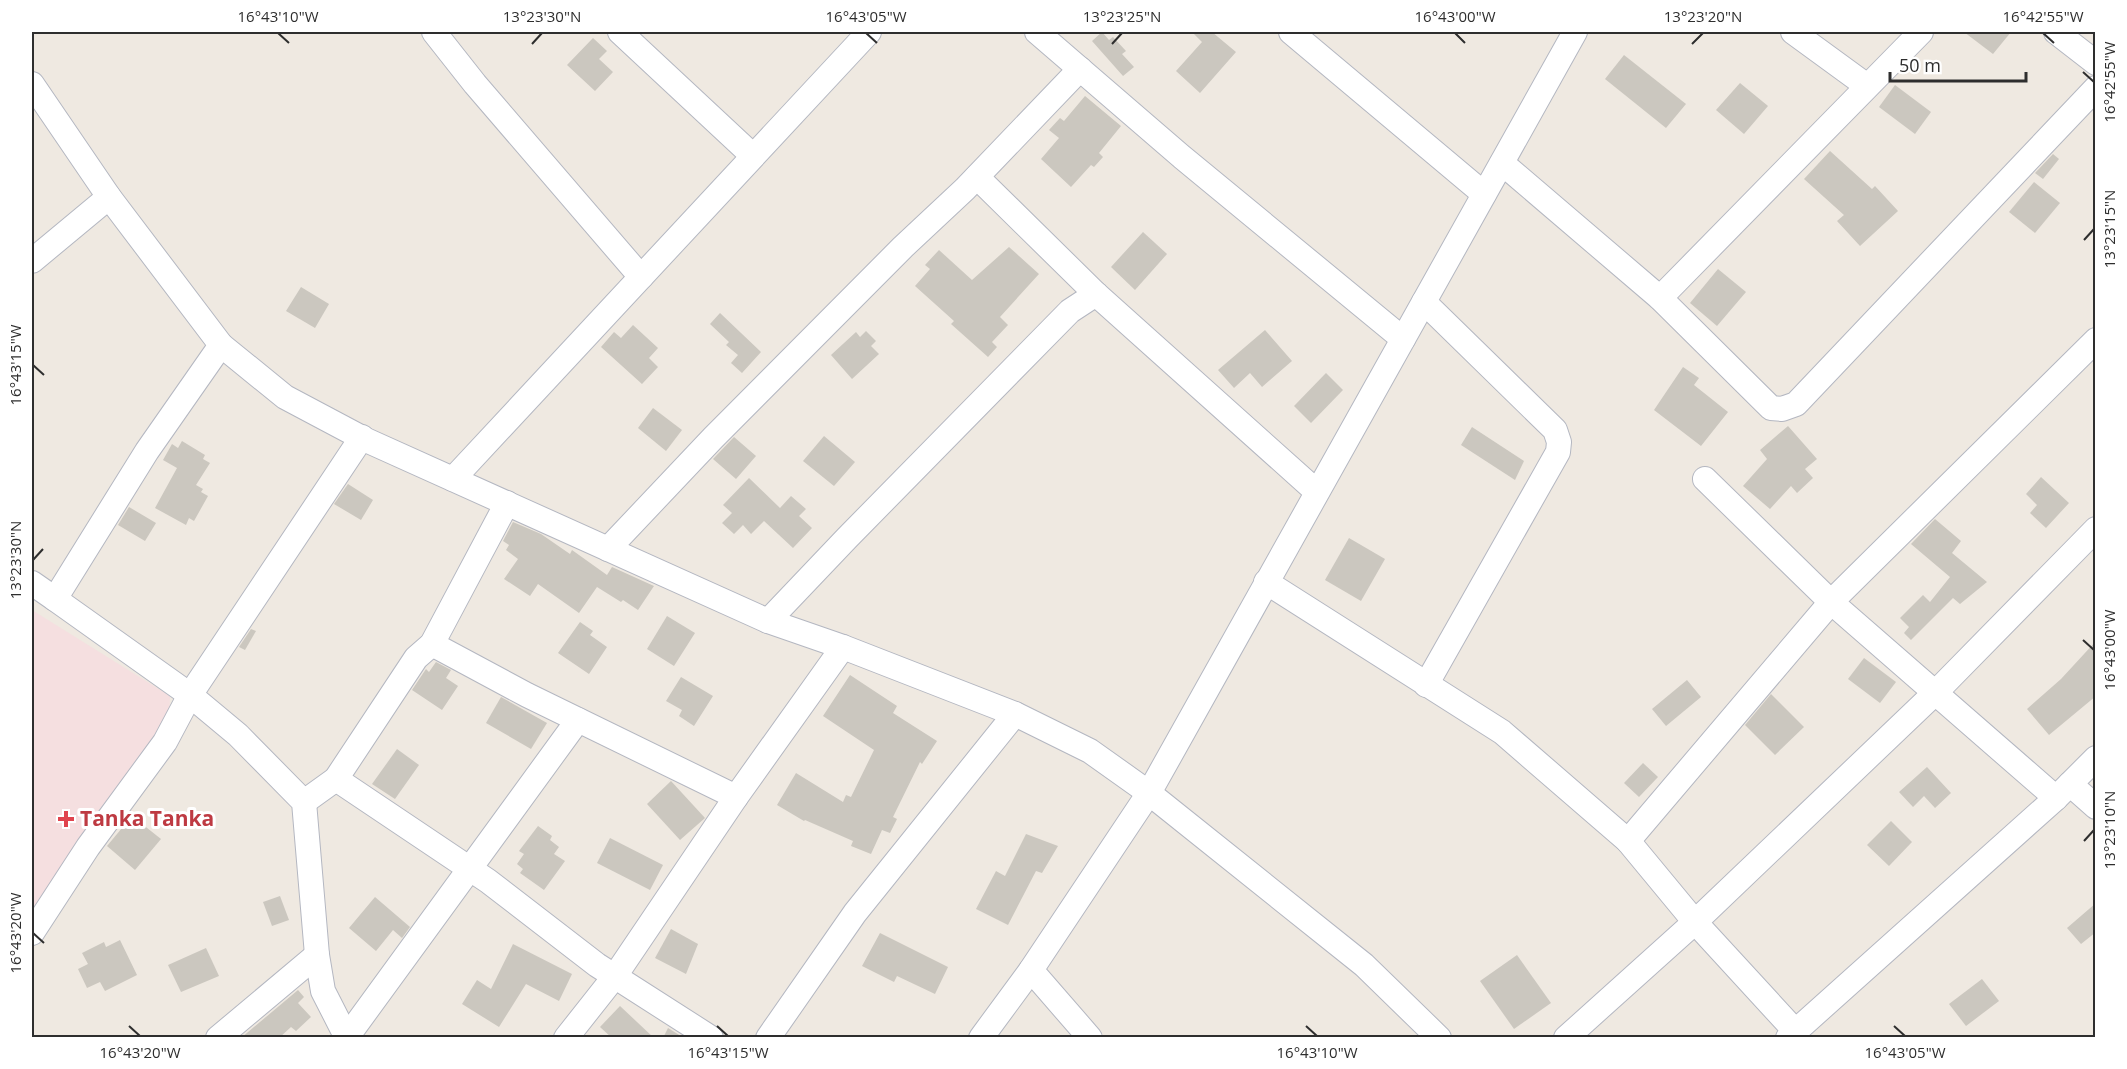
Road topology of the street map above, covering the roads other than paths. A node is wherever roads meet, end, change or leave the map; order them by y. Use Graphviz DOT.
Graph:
graph roads {
  1 [pos="434,32"];
  2 [pos="620,32"];
  3 [pos="1037,32"];
  4 [pos="1291,32"];
  5 [pos="1575,32"];
  6 [pos="1793,32"];
  7 [pos="1921,32"];
  8 [pos="2056,32"];
  9 [pos="865,33"];
  10 [pos="2096,63"];
  11 [pos="1080,69"];
  12 [pos="32,84"];
  13 [pos="1868,86"];
  14 [pos="2096,88"];
  15 [pos="753,156"];
  16 [pos="1502,163"];
  17 [pos="977,177"];
  18 [pos="1484,194"];
  19 [pos="109,197"];
  20 [pos="32,261"];
  21 [pos="641,277"];
  22 [pos="1096,294"];
  23 [pos="1660,298"];
  24 [pos="1424,302"];
  25 [pos="1403,339"];
  26 [pos="2096,340"];
  27 [pos="221,345"];
  28 [pos="362,437"];
  29 [pos="453,479"];
  30 [pos="1705,479"];
  31 [pos="1317,492"];
  32 [pos="507,503"];
  33 [pos="2096,529"];
  34 [pos="608,549"];
  35 [pos="1266,582"];
  36 [pos="32,584"];
  37 [pos="55,598"];
  38 [pos="1832,602"];
  39 [pos="768,621"];
  40 [pos="432,644"];
  41 [pos="843,647"];
  42 [pos="1426,685"];
  43 [pos="1936,692"];
  44 [pos="190,695"];
  45 [pos="1015,714"];
  46 [pos="578,720"];
  47 [pos="2096,758"];
  48 [pos="336,779"];
  49 [pos="2063,791"];
  50 [pos="1149,793"];
  51 [pos="736,797"];
  52 [pos="304,802"];
  53 [pos="2096,807"];
  54 [pos="1628,841"];
  55 [pos="468,868"];
  56 [pos="1695,922"];
  57 [pos="32,933"];
  58 [pos="317,955"];
  59 [pos="1031,970"];
  60 [pos="615,976"];
  61 [pos="1792,1035"];
  62 [pos="347,1037"];
  63 [pos="218,1038"];
  64 [pos="566,1038"];
  65 [pos="711,1038"];
  66 [pos="768,1038"];
  67 [pos="981,1038"];
  68 [pos="1090,1038"];
  69 [pos="1439,1038"];
  70 [pos="1566,1038"];
  1 -- 21 [label="street"];
  2 -- 15 [label="street"];
  3 -- 11 [label="street"];
  4 -- 18 [label="street"];
  5 -- 16 [label="street"];
  6 -- 13 [label="street"];
  7 -- 13 [label="street"];
  8 -- 10 [label="street"];
  9 -- 15 [label="street"];
  11 -- 17 [label="street"];
  11 -- 25 [label="street"];
  12 -- 19 [label="street"];
  13 -- 23 [label="street"];
  14 -- 23 [label="street"];
  15 -- 21 [label="street"];
  16 -- 18 [label="street"];
  16 -- 23 [label="street"];
  17 -- 22 [label="street"];
  17 -- 34 [label="street"];
  18 -- 24 [label="street"];
  19 -- 20 [label="street"];
  19 -- 27 [label="street"];
  21 -- 29 [label="street"];
  22 -- 31 [label="street"];
  22 -- 39 [label="street"];
  24 -- 25 [label="street"];
  24 -- 42 [label="street"];
  25 -- 31 [label="street"];
  26 -- 38 [label="street"];
  27 -- 28 [label="street"];
  27 -- 37 [label="street"];
  28 -- 29 [label="street"];
  28 -- 44 [label="street"];
  29 -- 32 [label="street"];
  30 -- 38 [label="street"];
  31 -- 35 [label="street"];
  32 -- 34 [label="street"];
  32 -- 40 [label="street"];
  33 -- 43 [label="street"];
  34 -- 39 [label="street"];
  35 -- 42 [label="street"];
  35 -- 50 [label="street"];
  36 -- 37 [label="street"];
  37 -- 44 [label="street"];
  38 -- 43 [label="street"];
  38 -- 54 [label="street"];
  39 -- 41 [label="street"];
  40 -- 46 [label="street"];
  40 -- 48 [label="street"];
  41 -- 45 [label="street"];
  41 -- 51 [label="street"];
  42 -- 54 [label="street"];
  43 -- 49 [label="street"];
  43 -- 56 [label="street"];
  44 -- 52 [label="street"];
  44 -- 57 [label="street"];
  45 -- 50 [label="street"];
  45 -- 66 [label="street"];
  46 -- 51 [label="street"];
  46 -- 55 [label="street"];
  47 -- 49 [label="street"];
  48 -- 52 [label="street"];
  48 -- 55 [label="street"];
  49 -- 53 [label="street"];
  49 -- 61 [label="street"];
  50 -- 59 [label="street"];
  50 -- 69 [label="street"];
  51 -- 60 [label="street"];
  52 -- 58 [label="street"];
  54 -- 56 [label="street"];
  55 -- 60 [label="street"];
  55 -- 62 [label="street"];
  56 -- 61 [label="street"];
  56 -- 70 [label="street"];
  58 -- 62 [label="street"];
  58 -- 63 [label="street"];
  59 -- 67 [label="street"];
  59 -- 68 [label="street"];
  60 -- 64 [label="street"];
  60 -- 65 [label="street"];
}
